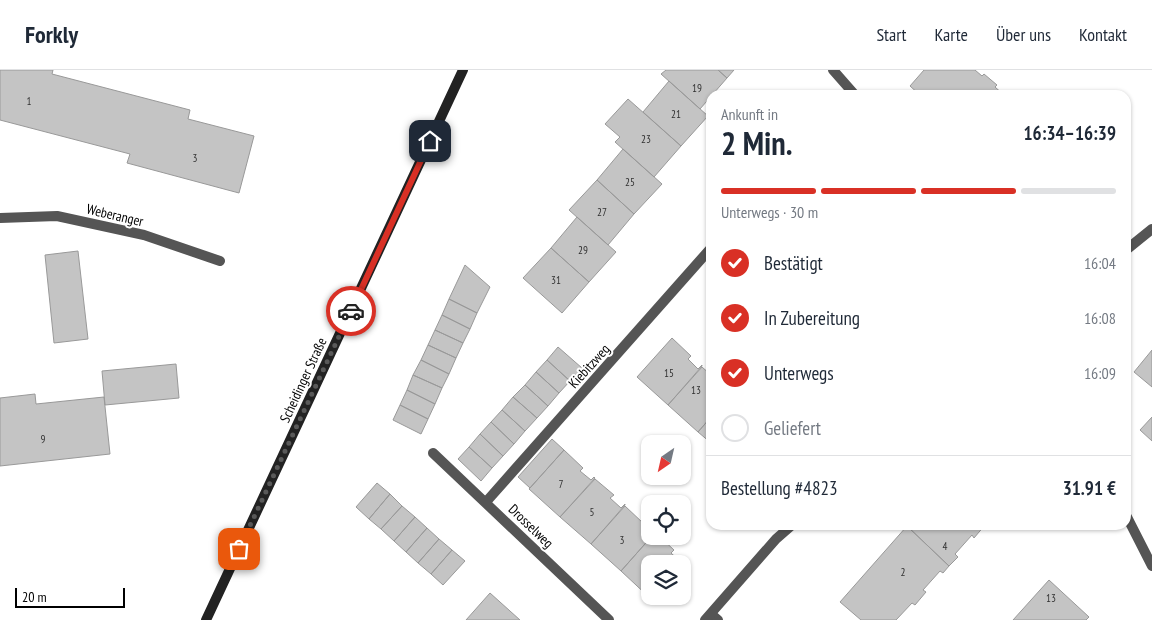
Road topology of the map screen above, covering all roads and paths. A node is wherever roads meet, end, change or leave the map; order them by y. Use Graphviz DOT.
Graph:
graph roads {
  1 [pos="464,70"];
  2 [pos="833,70"];
  3 [pos="849,90"];
  4 [pos="0,218"];
  5 [pos="1152,229"];
  6 [pos="1131,246"];
  7 [pos="706,254"];
  8 [pos="220,261"];
  9 [pos="433,453"];
  10 [pos="486,502"];
  11 [pos="1131,525"];
  12 [pos="786,530"];
  13 [pos="1152,566"];
  14 [pos="711,618"];
  15 [pos="206,620"];
  16 [pos="609,620"];
  1 -- 15 [label="main road, Scheidinger Straße"];
  2 -- 3 [label="street"];
  4 -- 8 [label="street, Weberanger"];
  5 -- 6 [label="street"];
  7 -- 10 [label="street, Kiebitzweg"];
  9 -- 10 [label="street, Drosselweg"];
  10 -- 16 [label="street, Drosselweg"];
  11 -- 13 [label="street"];
  12 -- 14 [label="street"];
}
